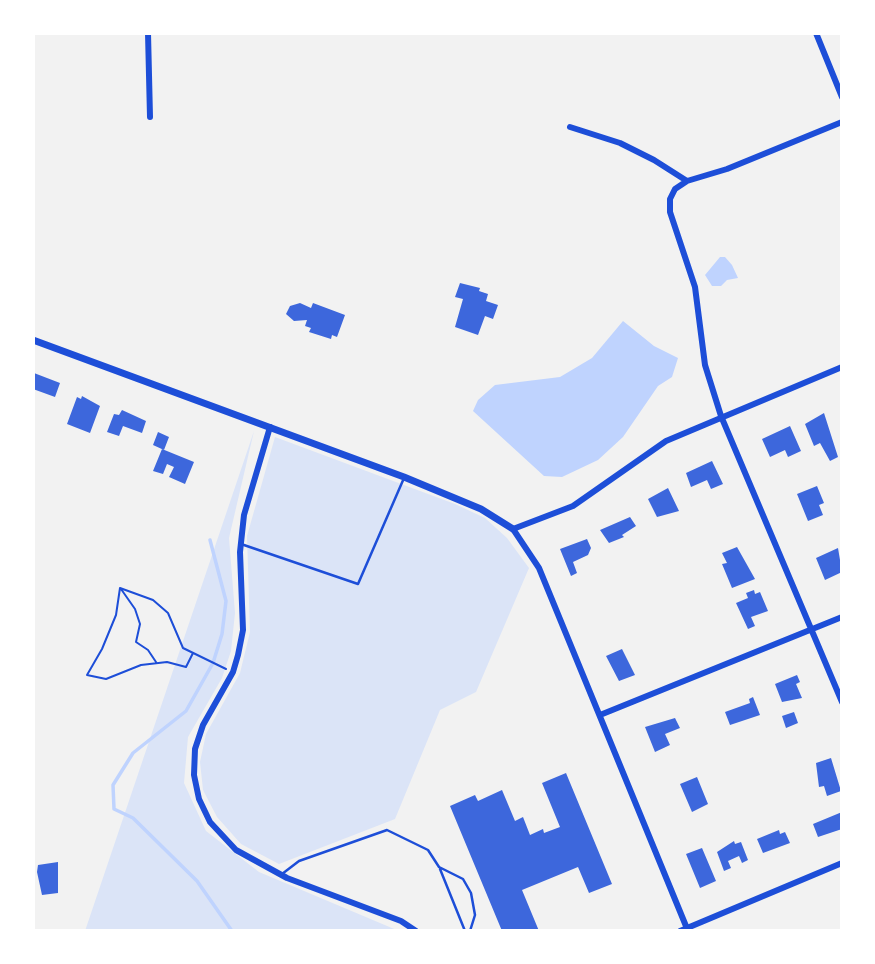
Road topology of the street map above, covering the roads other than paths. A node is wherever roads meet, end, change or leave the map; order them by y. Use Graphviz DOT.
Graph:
graph roads {
  1 [pos="148,33"];
  2 [pos="816,33"];
  3 [pos="842,97"];
  4 [pos="150,117"];
  5 [pos="842,122"];
  6 [pos="570,127"];
  7 [pos="687,181"];
  8 [pos="33,340"];
  9 [pos="842,366"];
  10 [pos="721,416"];
  11 [pos="270,427"];
  12 [pos="404,477"];
  13 [pos="513,529"];
  14 [pos="241,544"];
  15 [pos="842,617"];
  16 [pos="813,629"];
  17 [pos="842,702"];
  18 [pos="600,715"];
  19 [pos="842,863"];
  20 [pos="439,867"];
  21 [pos="281,875"];
  22 [pos="685,930"];
  23 [pos="416,931"];
  24 [pos="468,931"];
  1 -- 4 [label="street"];
  2 -- 3 [label="street"];
  5 -- 7 [label="street"];
  6 -- 7 [label="street"];
  7 -- 10 [label="street"];
  8 -- 11 [label="street"];
  9 -- 10 [label="street"];
  10 -- 13 [label="street"];
  10 -- 16 [label="street"];
  11 -- 12 [label="street"];
  11 -- 14 [label="street"];
  12 -- 13 [label="street"];
  12 -- 14 [label="lane"];
  13 -- 18 [label="street"];
  14 -- 21 [label="street"];
  15 -- 16 [label="street"];
  16 -- 17 [label="street"];
  16 -- 18 [label="street"];
  18 -- 22 [label="street"];
  19 -- 22 [label="street"];
  20 -- 21 [label="lane"];
  20 -- 24 [label="lane"];
  20 -- 24 [label="lane"];
  21 -- 23 [label="street"];
}
